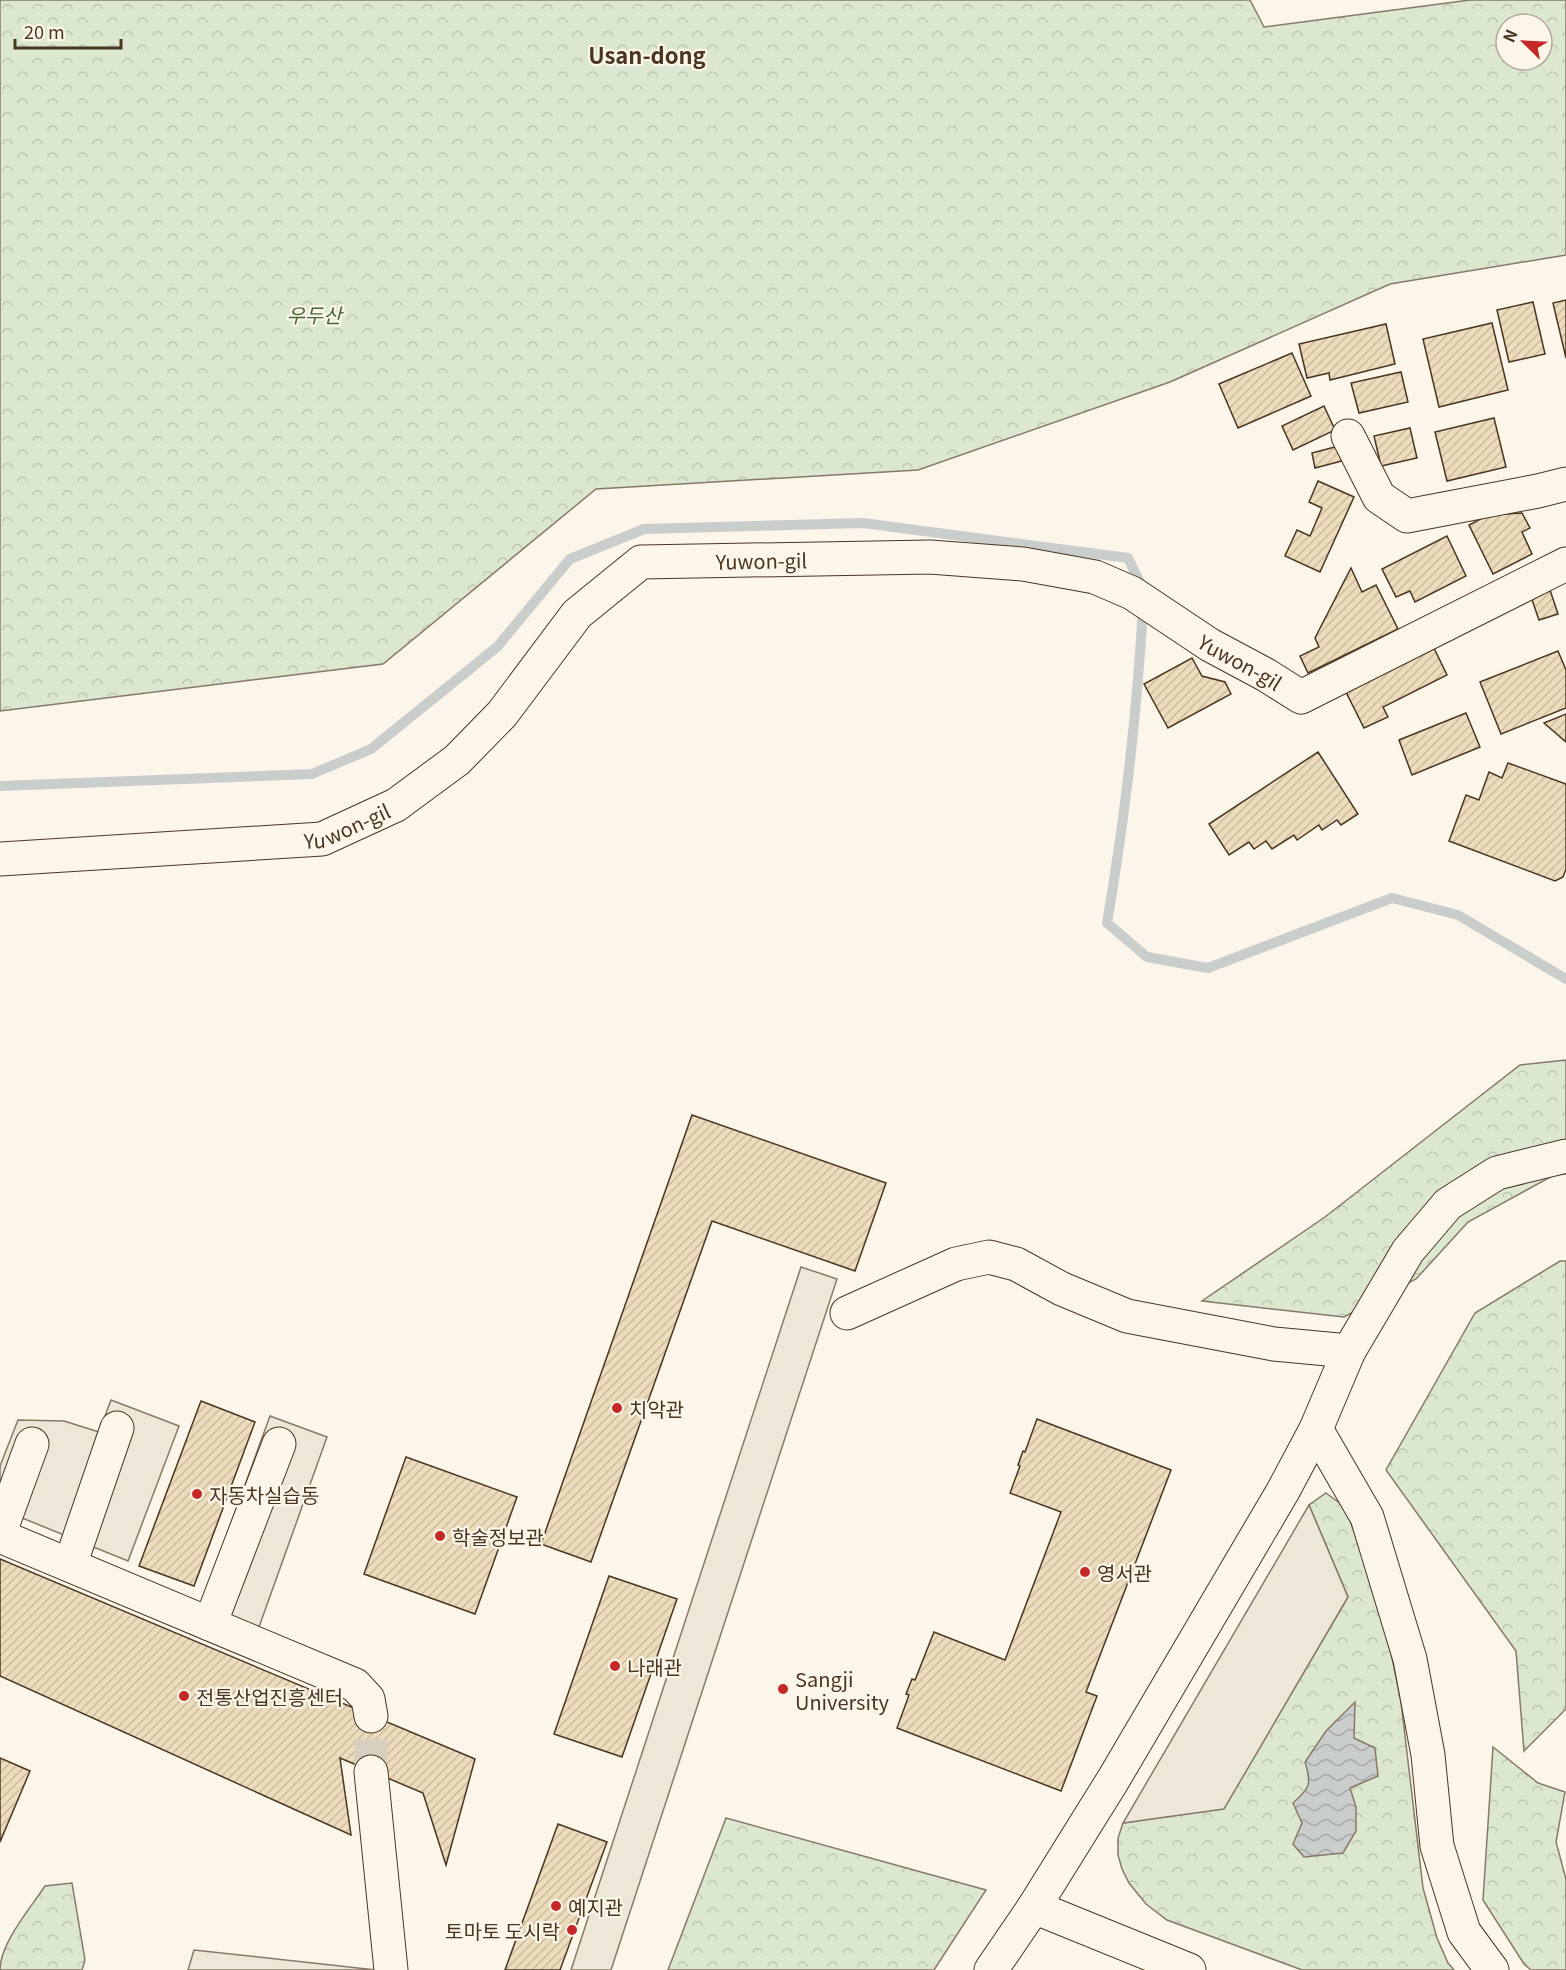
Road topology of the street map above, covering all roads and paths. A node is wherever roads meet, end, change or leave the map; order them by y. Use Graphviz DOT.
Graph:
graph roads {
  1 [pos="1348,436"];
  2 [pos="1566,484"];
  3 [pos="1566,564"];
  4 [pos="0,859"];
  5 [pos="1566,1156"];
  6 [pos="847,1312"];
  7 [pos="1349,1352"];
  8 [pos="117,1428"];
  9 [pos="1316,1429"];
  10 [pos="32,1444"];
  11 [pos="279,1444"];
  12 [pos="0,1534"];
  13 [pos="70,1565"];
  14 [pos="210,1623"];
  15 [pos="371,1716"];
  16 [pos="371,1772"];
  17 [pos="1034,1907"];
  18 [pos="391,1970"];
  19 [pos="990,1970"];
  20 [pos="1189,1970"];
  21 [pos="1492,1970"];
  1 -- 2 [label="street"];
  3 -- 4 [label="street, Yuwon-gil"];
  5 -- 7 [label="street"];
  6 -- 7 [label="street"];
  7 -- 9 [label="street"];
  8 -- 13 [label="street"];
  9 -- 17 [label="street"];
  9 -- 21 [label="street"];
  10 -- 12 [label="street"];
  11 -- 14 [label="street"];
  12 -- 13 [label="street"];
  13 -- 14 [label="street"];
  14 -- 15 [label="street"];
  16 -- 18 [label="street"];
  17 -- 19 [label="street"];
  17 -- 20 [label="street"];
}
